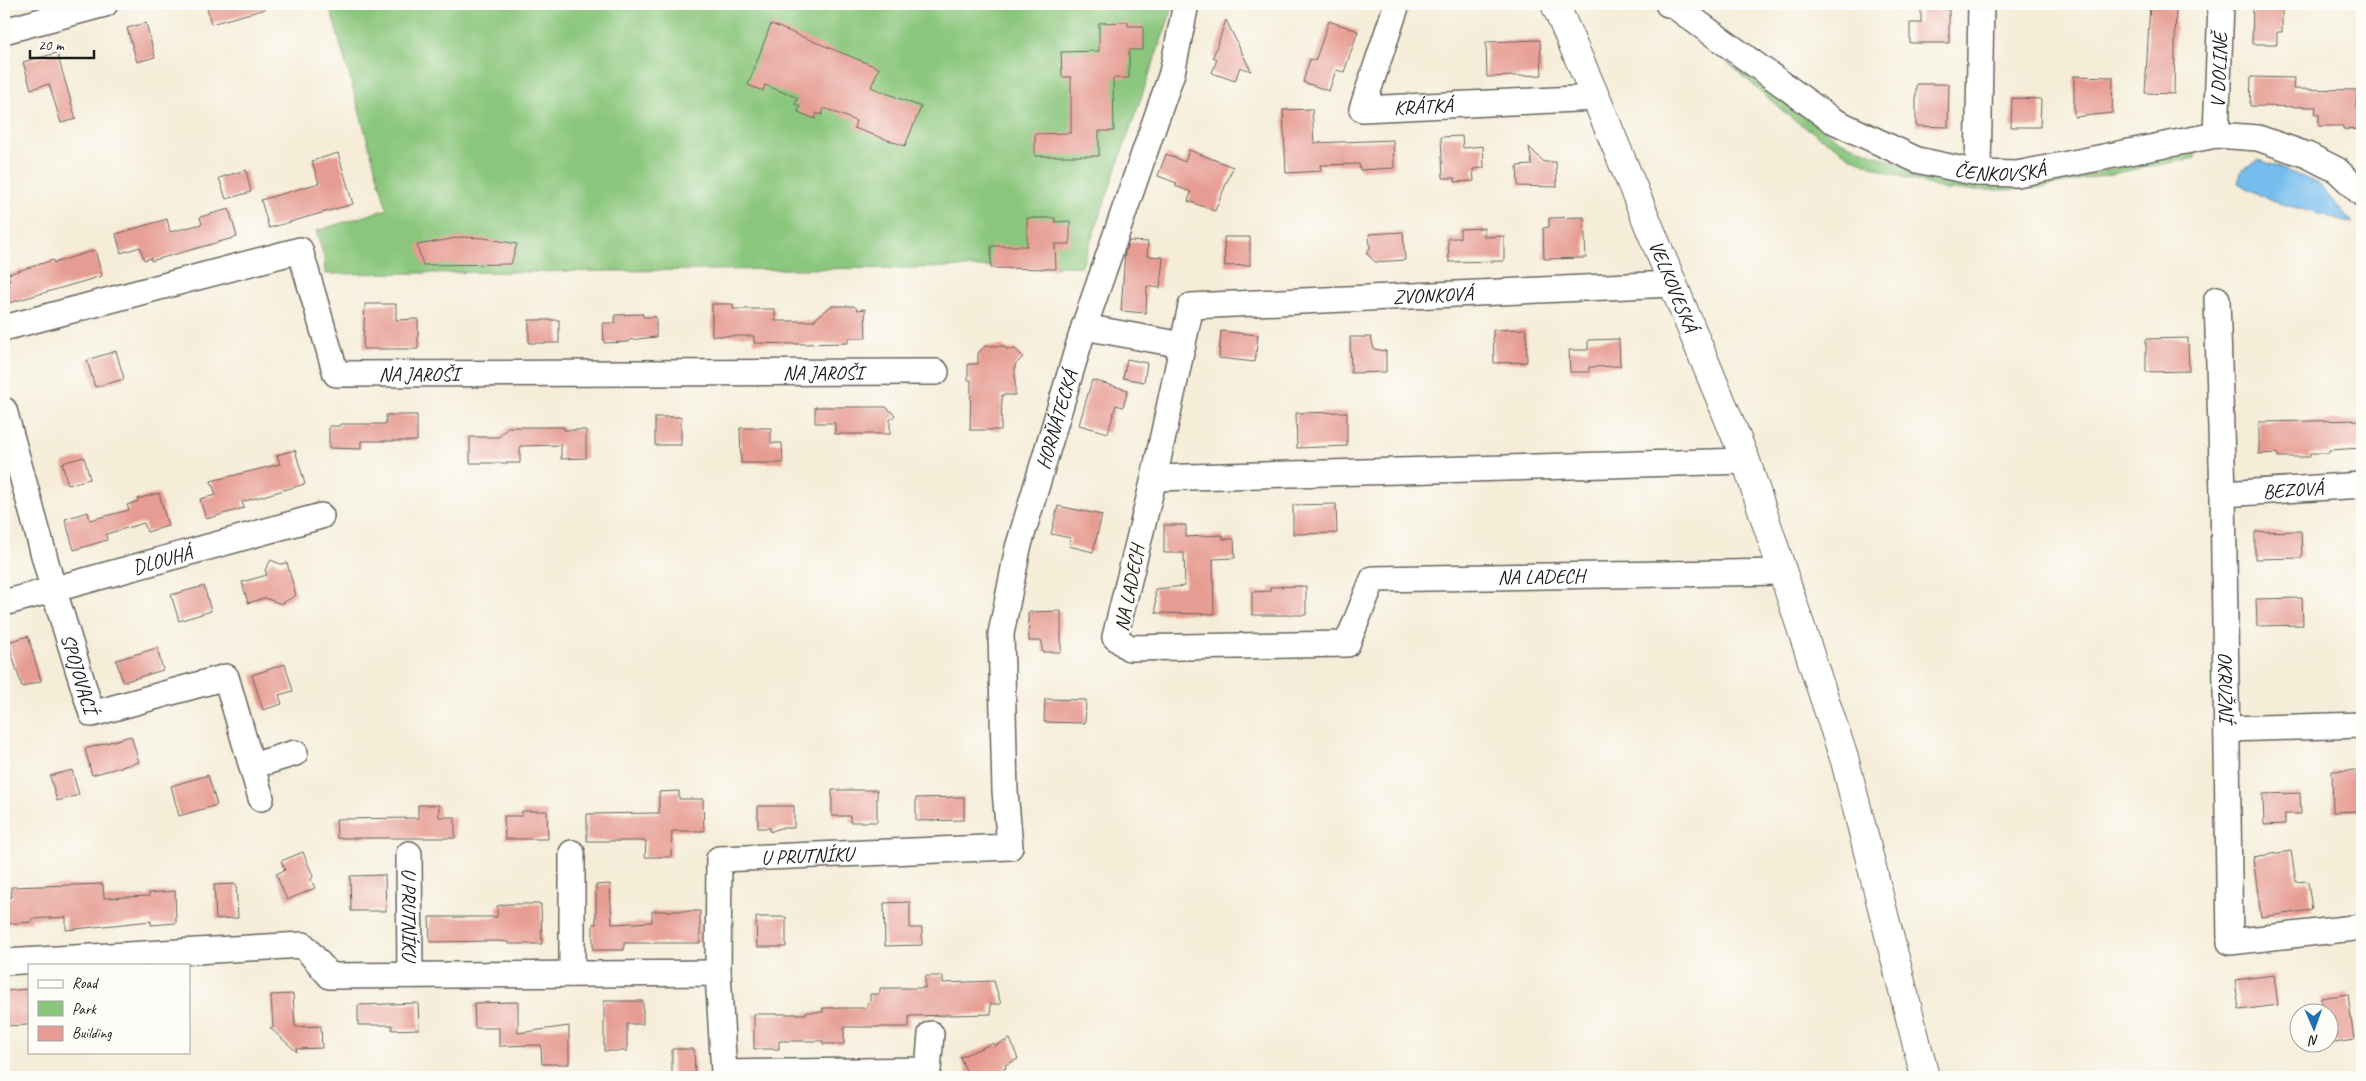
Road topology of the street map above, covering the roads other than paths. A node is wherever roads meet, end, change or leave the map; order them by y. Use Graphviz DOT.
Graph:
graph roads {
  1 [pos="105,4"];
  2 [pos="1186,4"];
  3 [pos="1397,4"];
  4 [pos="1555,4"];
  5 [pos="1671,4"];
  6 [pos="1981,4"];
  7 [pos="2221,4"];
  8 [pos="4,31"];
  9 [pos="1596,98"];
  10 [pos="2216,136"];
  11 [pos="1978,173"];
  12 [pos="2362,194"];
  13 [pos="1672,284"];
  14 [pos="2217,299"];
  15 [pos="1084,327"];
  16 [pos="4,328"];
  17 [pos="1183,346"];
  18 [pos="936,372"];
  19 [pos="4,410"];
  20 [pos="1746,461"];
  21 [pos="1154,478"];
  22 [pos="2362,484"];
  23 [pos="2222,494"];
  24 [pos="321,516"];
  25 [pos="1783,572"];
  26 [pos="54,588"];
  27 [pos="4,603"];
  28 [pos="2362,725"];
  29 [pos="2227,729"];
  30 [pos="295,754"];
  31 [pos="252,766"];
  32 [pos="261,798"];
  33 [pos="1010,847"];
  34 [pos="572,853"];
  35 [pos="409,854"];
  36 [pos="2362,927"];
  37 [pos="4,962"];
  38 [pos="718,973"];
  39 [pos="572,974"];
  40 [pos="410,975"];
  41 [pos="931,1034"];
  42 [pos="1925,1077"];
  1 -- 8 [label="street"];
  2 -- 15 [label="street, HORŇÁTECKÁ"];
  3 -- 9 [label="street, KRÁTKÁ"];
  4 -- 9 [label="street, VELKOVESKÁ"];
  5 -- 11 [label="street, ČENKOVSKÁ"];
  6 -- 11 [label="street"];
  7 -- 10 [label="street, V DOLINĚ"];
  9 -- 13 [label="street, VELKOVESKÁ"];
  10 -- 11 [label="street, ČENKOVSKÁ"];
  10 -- 12 [label="street, ČENKOVSKÁ"];
  13 -- 17 [label="street, ZVONKOVÁ"];
  13 -- 20 [label="street, VELKOVESKÁ"];
  14 -- 23 [label="street, OKRUŽNÍ"];
  15 -- 17 [label="street"];
  15 -- 33 [label="street, HORŇÁTECKÁ"];
  16 -- 18 [label="street, NA JAROŠI"];
  17 -- 21 [label="street"];
  19 -- 26 [label="street, SPOJOVACÍ"];
  20 -- 21 [label="street"];
  20 -- 25 [label="street, VELKOVESKÁ"];
  21 -- 25 [label="street, NA LADECH"];
  22 -- 23 [label="street, BEZOVÁ"];
  23 -- 29 [label="street, OKRUŽNÍ"];
  24 -- 26 [label="street, DLOUHÁ"];
  25 -- 42 [label="street, VELKOVESKÁ"];
  26 -- 27 [label="street, DLOUHÁ"];
  26 -- 31 [label="street, SPOJOVACÍ"];
  28 -- 29 [label="street"];
  29 -- 36 [label="street, OKRUŽNÍ"];
  30 -- 31 [label="street"];
  31 -- 32 [label="street, SPOJOVACÍ"];
  33 -- 38 [label="street, U PRUTNÍKU"];
  34 -- 39 [label="street"];
  35 -- 40 [label="street, U PRUTNÍKU"];
  37 -- 40 [label="street, U PRUTNÍKU"];
  38 -- 39 [label="street, U PRUTNÍKU"];
  38 -- 41 [label="street, U PRUTNÍKU"];
  39 -- 40 [label="street, U PRUTNÍKU"];
}
